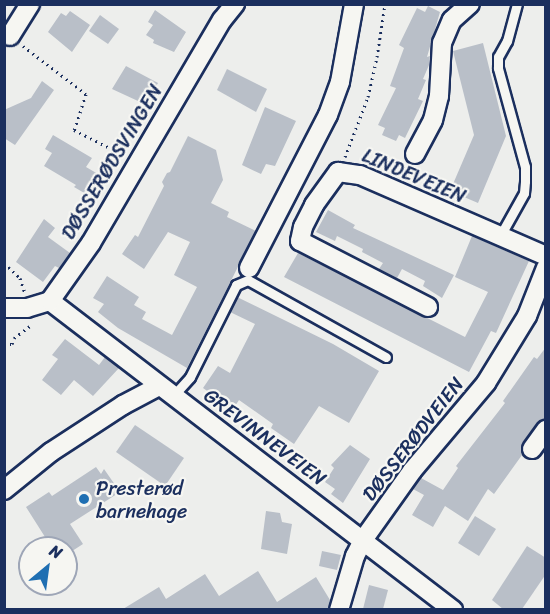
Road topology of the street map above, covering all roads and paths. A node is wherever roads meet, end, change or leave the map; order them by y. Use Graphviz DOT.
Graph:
graph roads {
  1 [pos="30,4"];
  2 [pos="235,4"];
  3 [pos="354,4"];
  4 [pos="385,4"];
  5 [pos="470,4"];
  6 [pos="517,4"];
  7 [pos="10,36"];
  8 [pos="415,154"];
  9 [pos="139,161"];
  10 [pos="338,172"];
  11 [pos="500,236"];
  12 [pos="546,256"];
  13 [pos="249,268"];
  14 [pos="546,268"];
  15 [pos="4,296"];
  16 [pos="50,302"];
  17 [pos="539,304"];
  18 [pos="428,307"];
  19 [pos="5,309"];
  20 [pos="386,357"];
  21 [pos="166,391"];
  22 [pos="546,430"];
  23 [pos="532,448"];
  24 [pos="4,490"];
  25 [pos="363,540"];
  26 [pos="339,609"];
  27 [pos="453,609"];
  1 -- 7 [label="street"];
  2 -- 9 [label="street, DØSSERØDSVINGEN"];
  3 -- 13 [label="street"];
  4 -- 10 [label="path"];
  5 -- 8 [label="street"];
  6 -- 11 [label="lane"];
  7 -- 9 [label="path"];
  9 -- 16 [label="street, DØSSERØDSVINGEN"];
  10 -- 11 [label="street, LINDEVEIEN"];
  10 -- 18 [label="street, LINDEVEIEN"];
  11 -- 12 [label="street, LINDEVEIEN"];
  14 -- 17 [label="street, DØSSERØDVEIEN"];
  15 -- 19 [label="street"];
  16 -- 19 [label="street"];
  16 -- 21 [label="street, GREVINNEVEIEN"];
  17 -- 25 [label="street, DØSSERØDVEIEN"];
  20 -- 21 [label="lane"];
  21 -- 24 [label="street"];
  21 -- 25 [label="street, GREVINNEVEIEN"];
  22 -- 23 [label="street"];
  25 -- 26 [label="street, DØSSERØDVEIEN"];
  25 -- 27 [label="street, GREVINNEVEIEN"];
}
